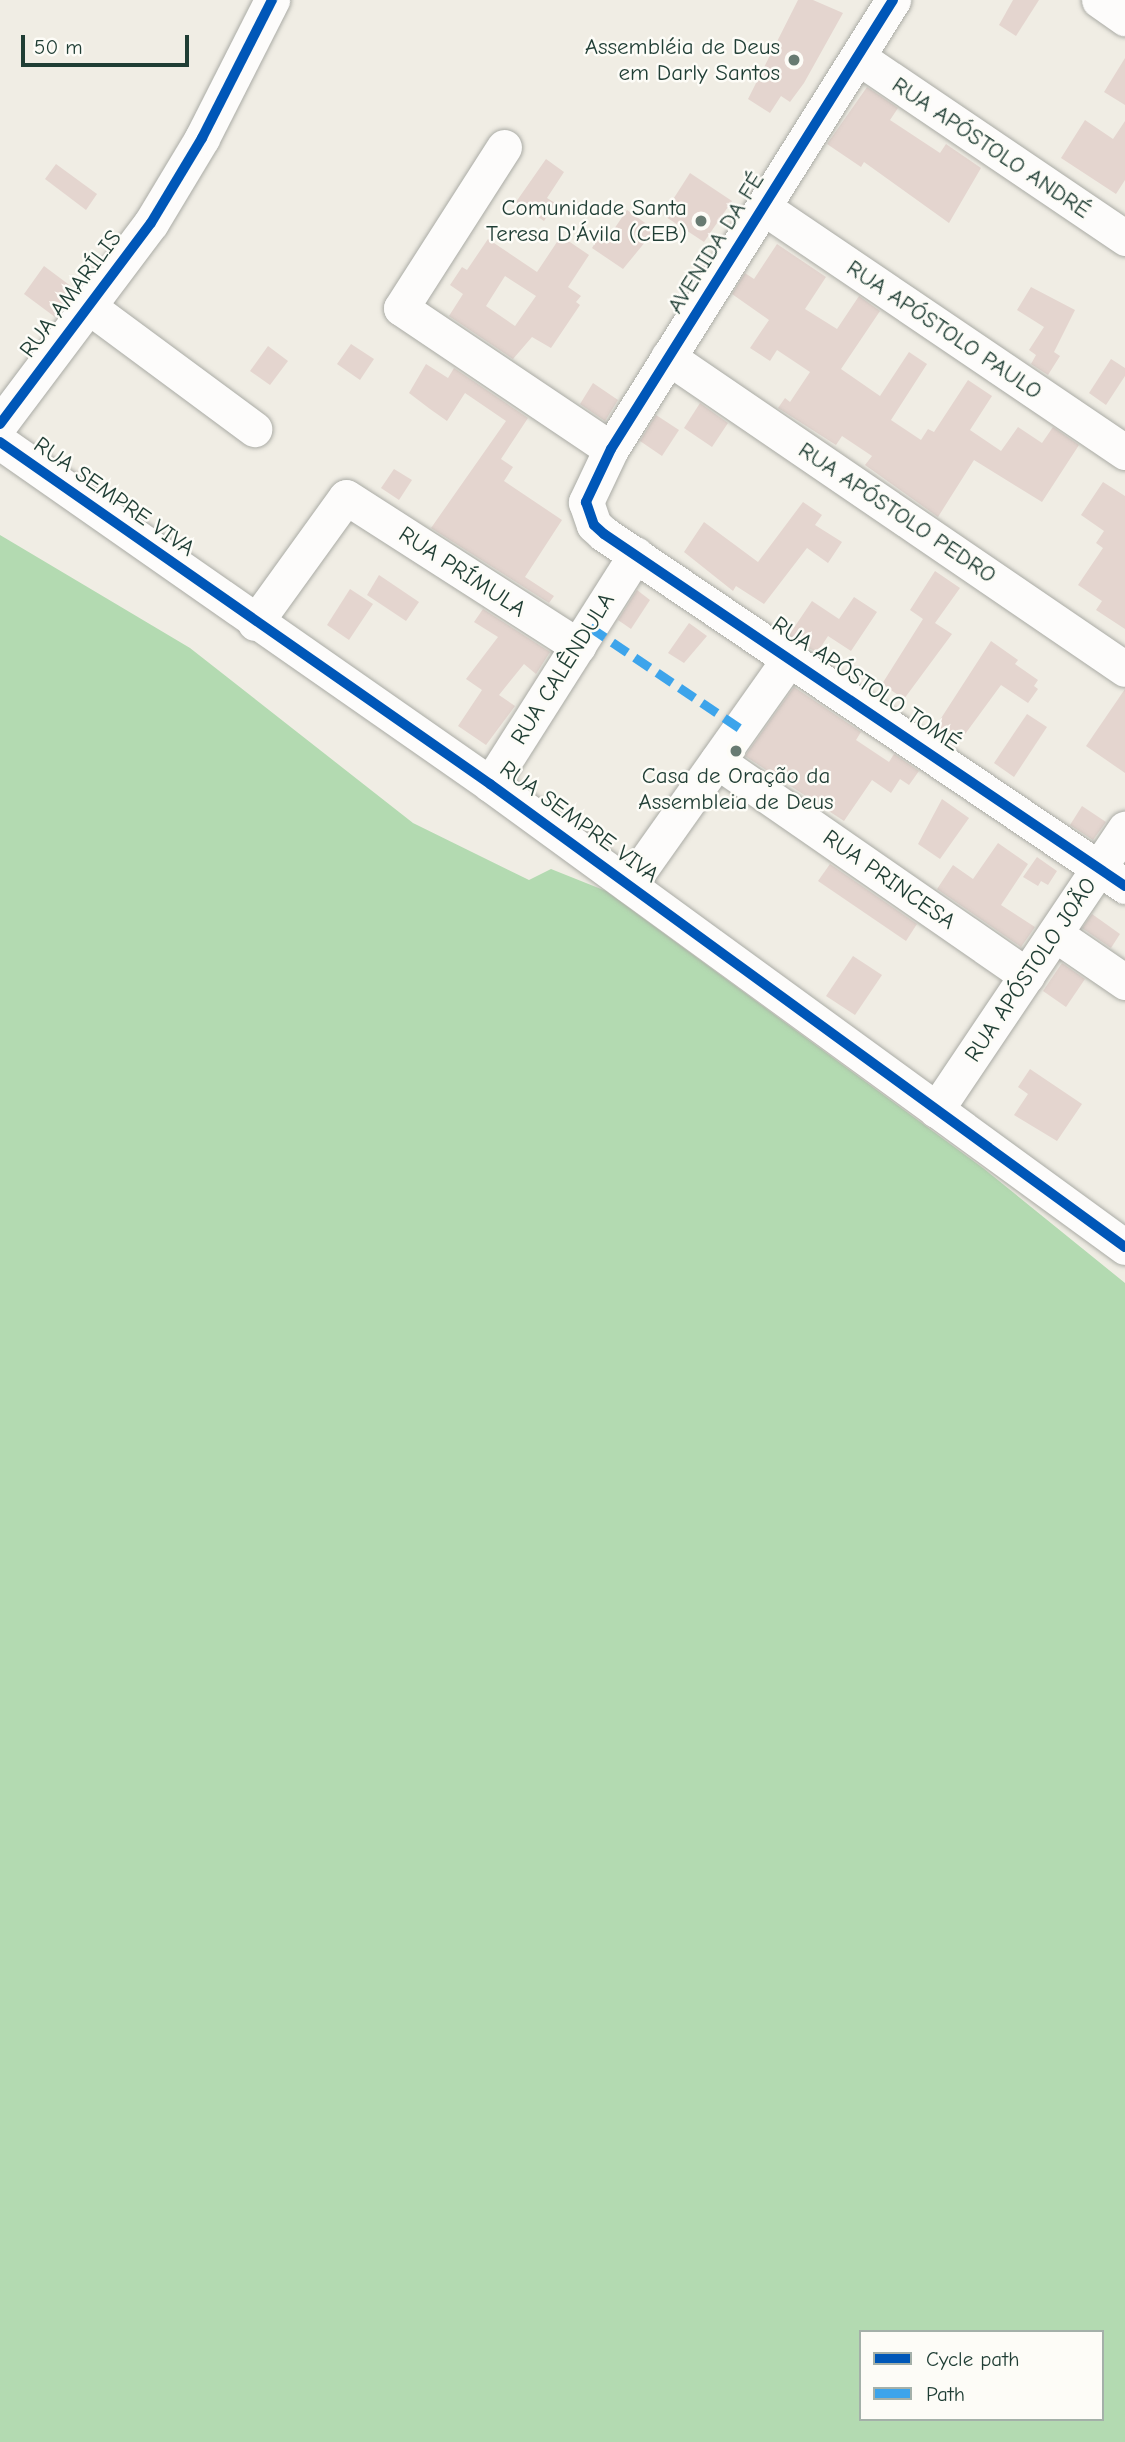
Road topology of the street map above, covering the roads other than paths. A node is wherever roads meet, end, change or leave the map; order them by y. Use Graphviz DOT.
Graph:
graph roads {
  1 [pos="272,0"];
  2 [pos="893,0"];
  3 [pos="1099,0"];
  4 [pos="1125,18"];
  5 [pos="858,57"];
  6 [pos="504,146"];
  7 [pos="763,207"];
  8 [pos="1125,238"];
  9 [pos="88,306"];
  10 [pos="668,357"];
  11 [pos="0,424"];
  12 [pos="254,429"];
  13 [pos="0,442"];
  14 [pos="611,449"];
  15 [pos="1125,452"];
  16 [pos="589,513"];
  17 [pos="636,554"];
  18 [pos="256,623"];
  19 [pos="578,646"];
  20 [pos="790,658"];
  21 [pos="1125,669"];
  22 [pos="717,761"];
  23 [pos="490,784"];
  24 [pos="1125,829"];
  25 [pos="1112,877"];
  26 [pos="629,885"];
  27 [pos="1055,934"];
  28 [pos="1027,976"];
  29 [pos="1125,982"];
  30 [pos="936,1110"];
  31 [pos="1125,1247"];
  1 -- 9 [label="street, RUA AMARÍLIS"];
  2 -- 5 [label="street, AVENIDA DA FÉ"];
  3 -- 4 [label="street"];
  5 -- 7 [label="street, AVENIDA DA FÉ"];
  5 -- 8 [label="street, RUA APÓSTOLO ANDRÉ"];
  6 -- 14 [label="street"];
  7 -- 10 [label="street, AVENIDA DA FÉ"];
  7 -- 15 [label="street, RUA APÓSTOLO PAULO"];
  9 -- 11 [label="street, RUA AMARÍLIS"];
  9 -- 12 [label="street"];
  10 -- 14 [label="street, AVENIDA DA FÉ"];
  10 -- 21 [label="street, RUA APÓSTOLO PEDRO"];
  13 -- 18 [label="street, RUA SEMPRE VIVA"];
  14 -- 16 [label="street, AVENIDA DA FÉ"];
  16 -- 17 [label="street, RUA APÓSTOLO TOMÉ"];
  17 -- 19 [label="street, RUA CALÊNDULA"];
  17 -- 20 [label="street, RUA APÓSTOLO TOMÉ"];
  18 -- 19 [label="street, RUA PRÍMULA"];
  18 -- 23 [label="street, RUA SEMPRE VIVA"];
  19 -- 23 [label="street, RUA CALÊNDULA"];
  20 -- 22 [label="street"];
  20 -- 25 [label="street, RUA APÓSTOLO TOMÉ"];
  22 -- 26 [label="street"];
  22 -- 28 [label="street, RUA PRINCESA"];
  23 -- 26 [label="street, RUA SEMPRE VIVA"];
  24 -- 25 [label="street, RUA APÓSTOLO JOÃO"];
  25 -- 27 [label="street, RUA APÓSTOLO JOÃO"];
  26 -- 30 [label="street, RUA SEMPRE VIVA"];
  27 -- 28 [label="street, RUA APÓSTOLO JOÃO"];
  27 -- 29 [label="street"];
  28 -- 30 [label="street, RUA APÓSTOLO JOÃO"];
  30 -- 31 [label="street, RUA SEMPRE VIVA"];
}
